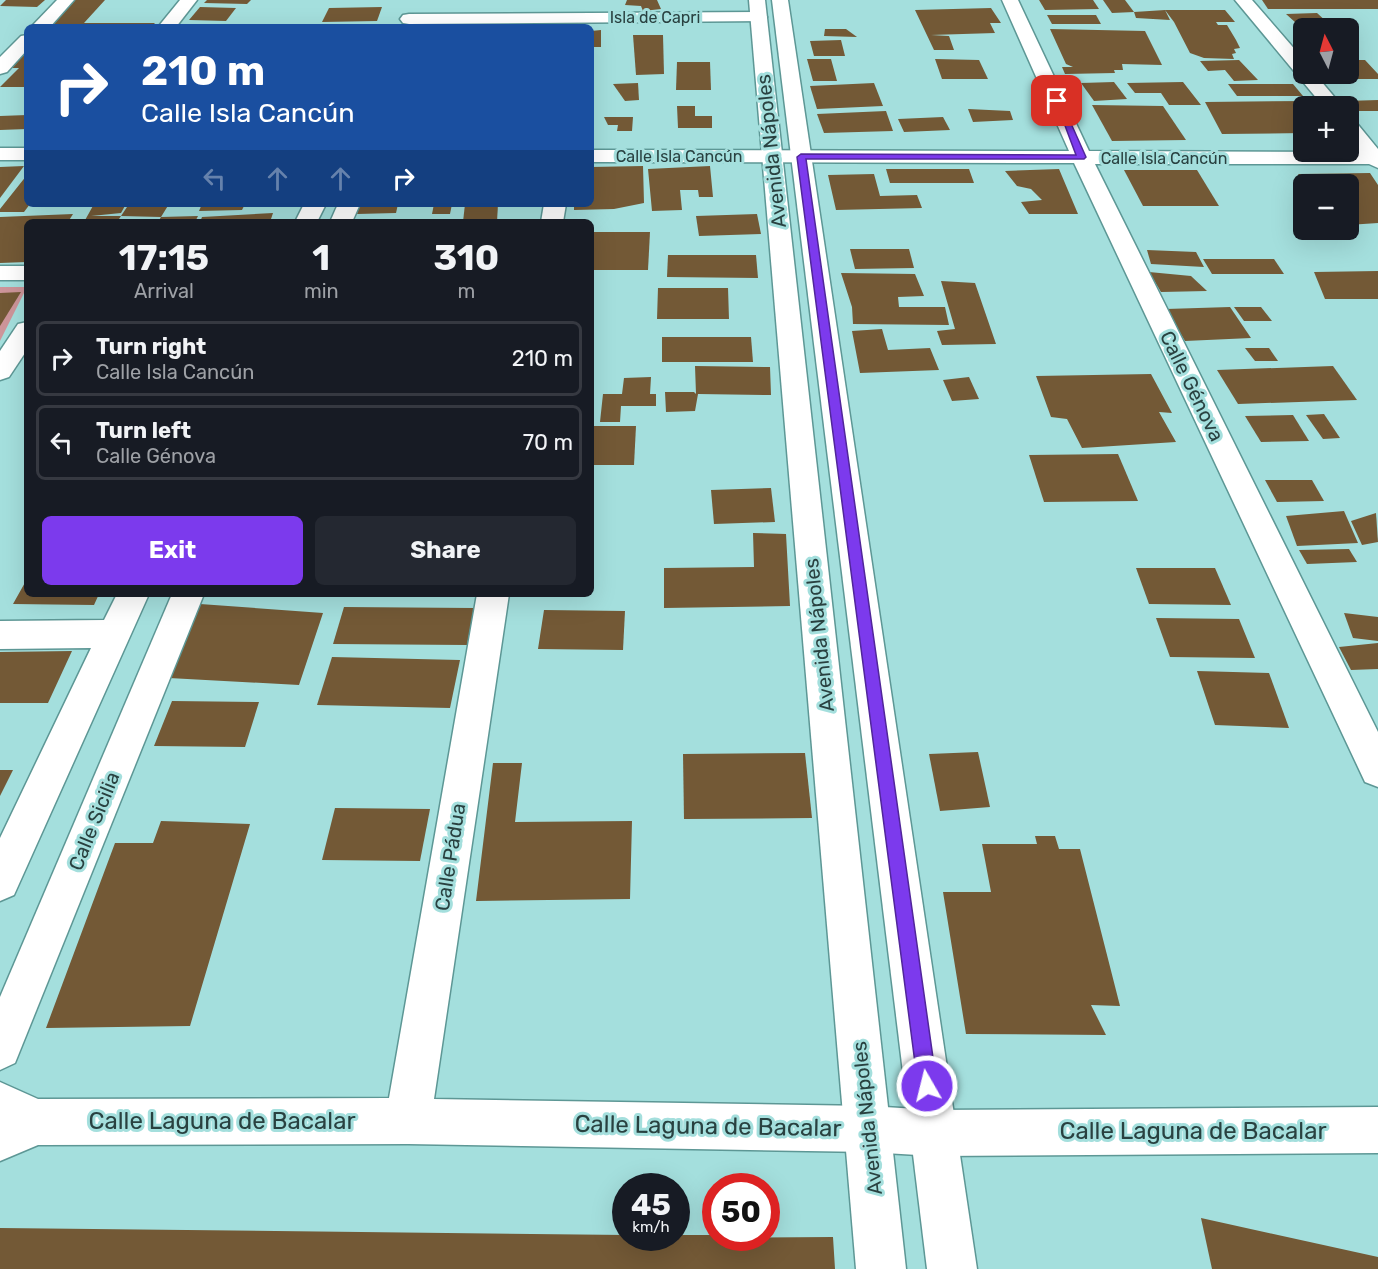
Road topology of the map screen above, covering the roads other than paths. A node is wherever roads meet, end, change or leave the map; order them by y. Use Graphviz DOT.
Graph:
graph roads {
  1 [pos="66,0"];
  2 [pos="189,0"];
  3 [pos="417,0"];
  4 [pos="1010,0"];
  5 [pos="1243,0"];
  6 [pos="765,6"];
  7 [pos="407,23"];
  8 [pos="43,24"];
  9 [pos="169,24"];
  10 [pos="24,43"];
  11 [pos="1293,60"];
  12 [pos="0,68"];
  13 [pos="1314,84"];
  14 [pos="1324,96"];
  15 [pos="1359,138"];
  16 [pos="0,140"];
  17 [pos="24,140"];
  18 [pos="594,141"];
  19 [pos="1293,142"];
  20 [pos="786,149"];
  21 [pos="1079,149"];
  22 [pos="1370,151"];
  23 [pos="0,154"];
  24 [pos="24,154"];
  25 [pos="594,156"];
  26 [pos="0,273"];
  27 [pos="24,273"];
  28 [pos="24,335"];
  29 [pos="0,371"];
  30 [pos="132,597"];
  31 [pos="187,597"];
  32 [pos="493,597"];
  33 [pos="114,634"];
  34 [pos="0,635"];
  35 [pos="1378,770"];
  36 [pos="0,882"];
  37 [pos="0,1048"];
  38 [pos="408,1121"];
  39 [pos="12,1122"];
  40 [pos="868,1129"];
  41 [pos="1378,1130"];
  42 [pos="934,1133"];
  43 [pos="882,1269"];
  44 [pos="952,1269"];
  1 -- 8 [label="street"];
  2 -- 9 [label="street"];
  3 -- 7 [label="street"];
  4 -- 21 [label="street, Calle Génova"];
  5 -- 11 [label="street"];
  6 -- 7 [label="street, Isla de Capri"];
  6 -- 20 [label="street, Avenida Nápoles"];
  10 -- 12 [label="street"];
  13 -- 14 [label="street"];
  15 -- 22 [label="street"];
  16 -- 17 [label="street"];
  18 -- 20 [label="street, Calle Isla Cancún"];
  19 -- 21 [label="street, Calle Isla Cancún"];
  20 -- 21 [label="street, Calle Isla Cancún"];
  20 -- 25 [label="street, Calle Isla Cancún"];
  20 -- 40 [label="street, Avenida Nápoles"];
  20 -- 42 [label="street, Avenida Nápoles"];
  21 -- 22 [label="street, Calle Isla Cancún"];
  21 -- 35 [label="street, Calle Génova"];
  23 -- 24 [label="street"];
  26 -- 27 [label="street"];
  28 -- 29 [label="street"];
  30 -- 33 [label="street"];
  31 -- 37 [label="street, Calle Sicilia"];
  32 -- 38 [label="street, Calle Pádua"];
  33 -- 34 [label="street"];
  33 -- 36 [label="street"];
  38 -- 39 [label="street, Calle Laguna de Bacalar"];
  38 -- 40 [label="street, Calle Laguna de Bacalar"];
  40 -- 42 [label="street, Calle Laguna de Bacalar"];
  40 -- 43 [label="street, Avenida Nápoles"];
  41 -- 42 [label="street, Calle Laguna de Bacalar"];
  42 -- 44 [label="street, Avenida Nápoles"];
}
